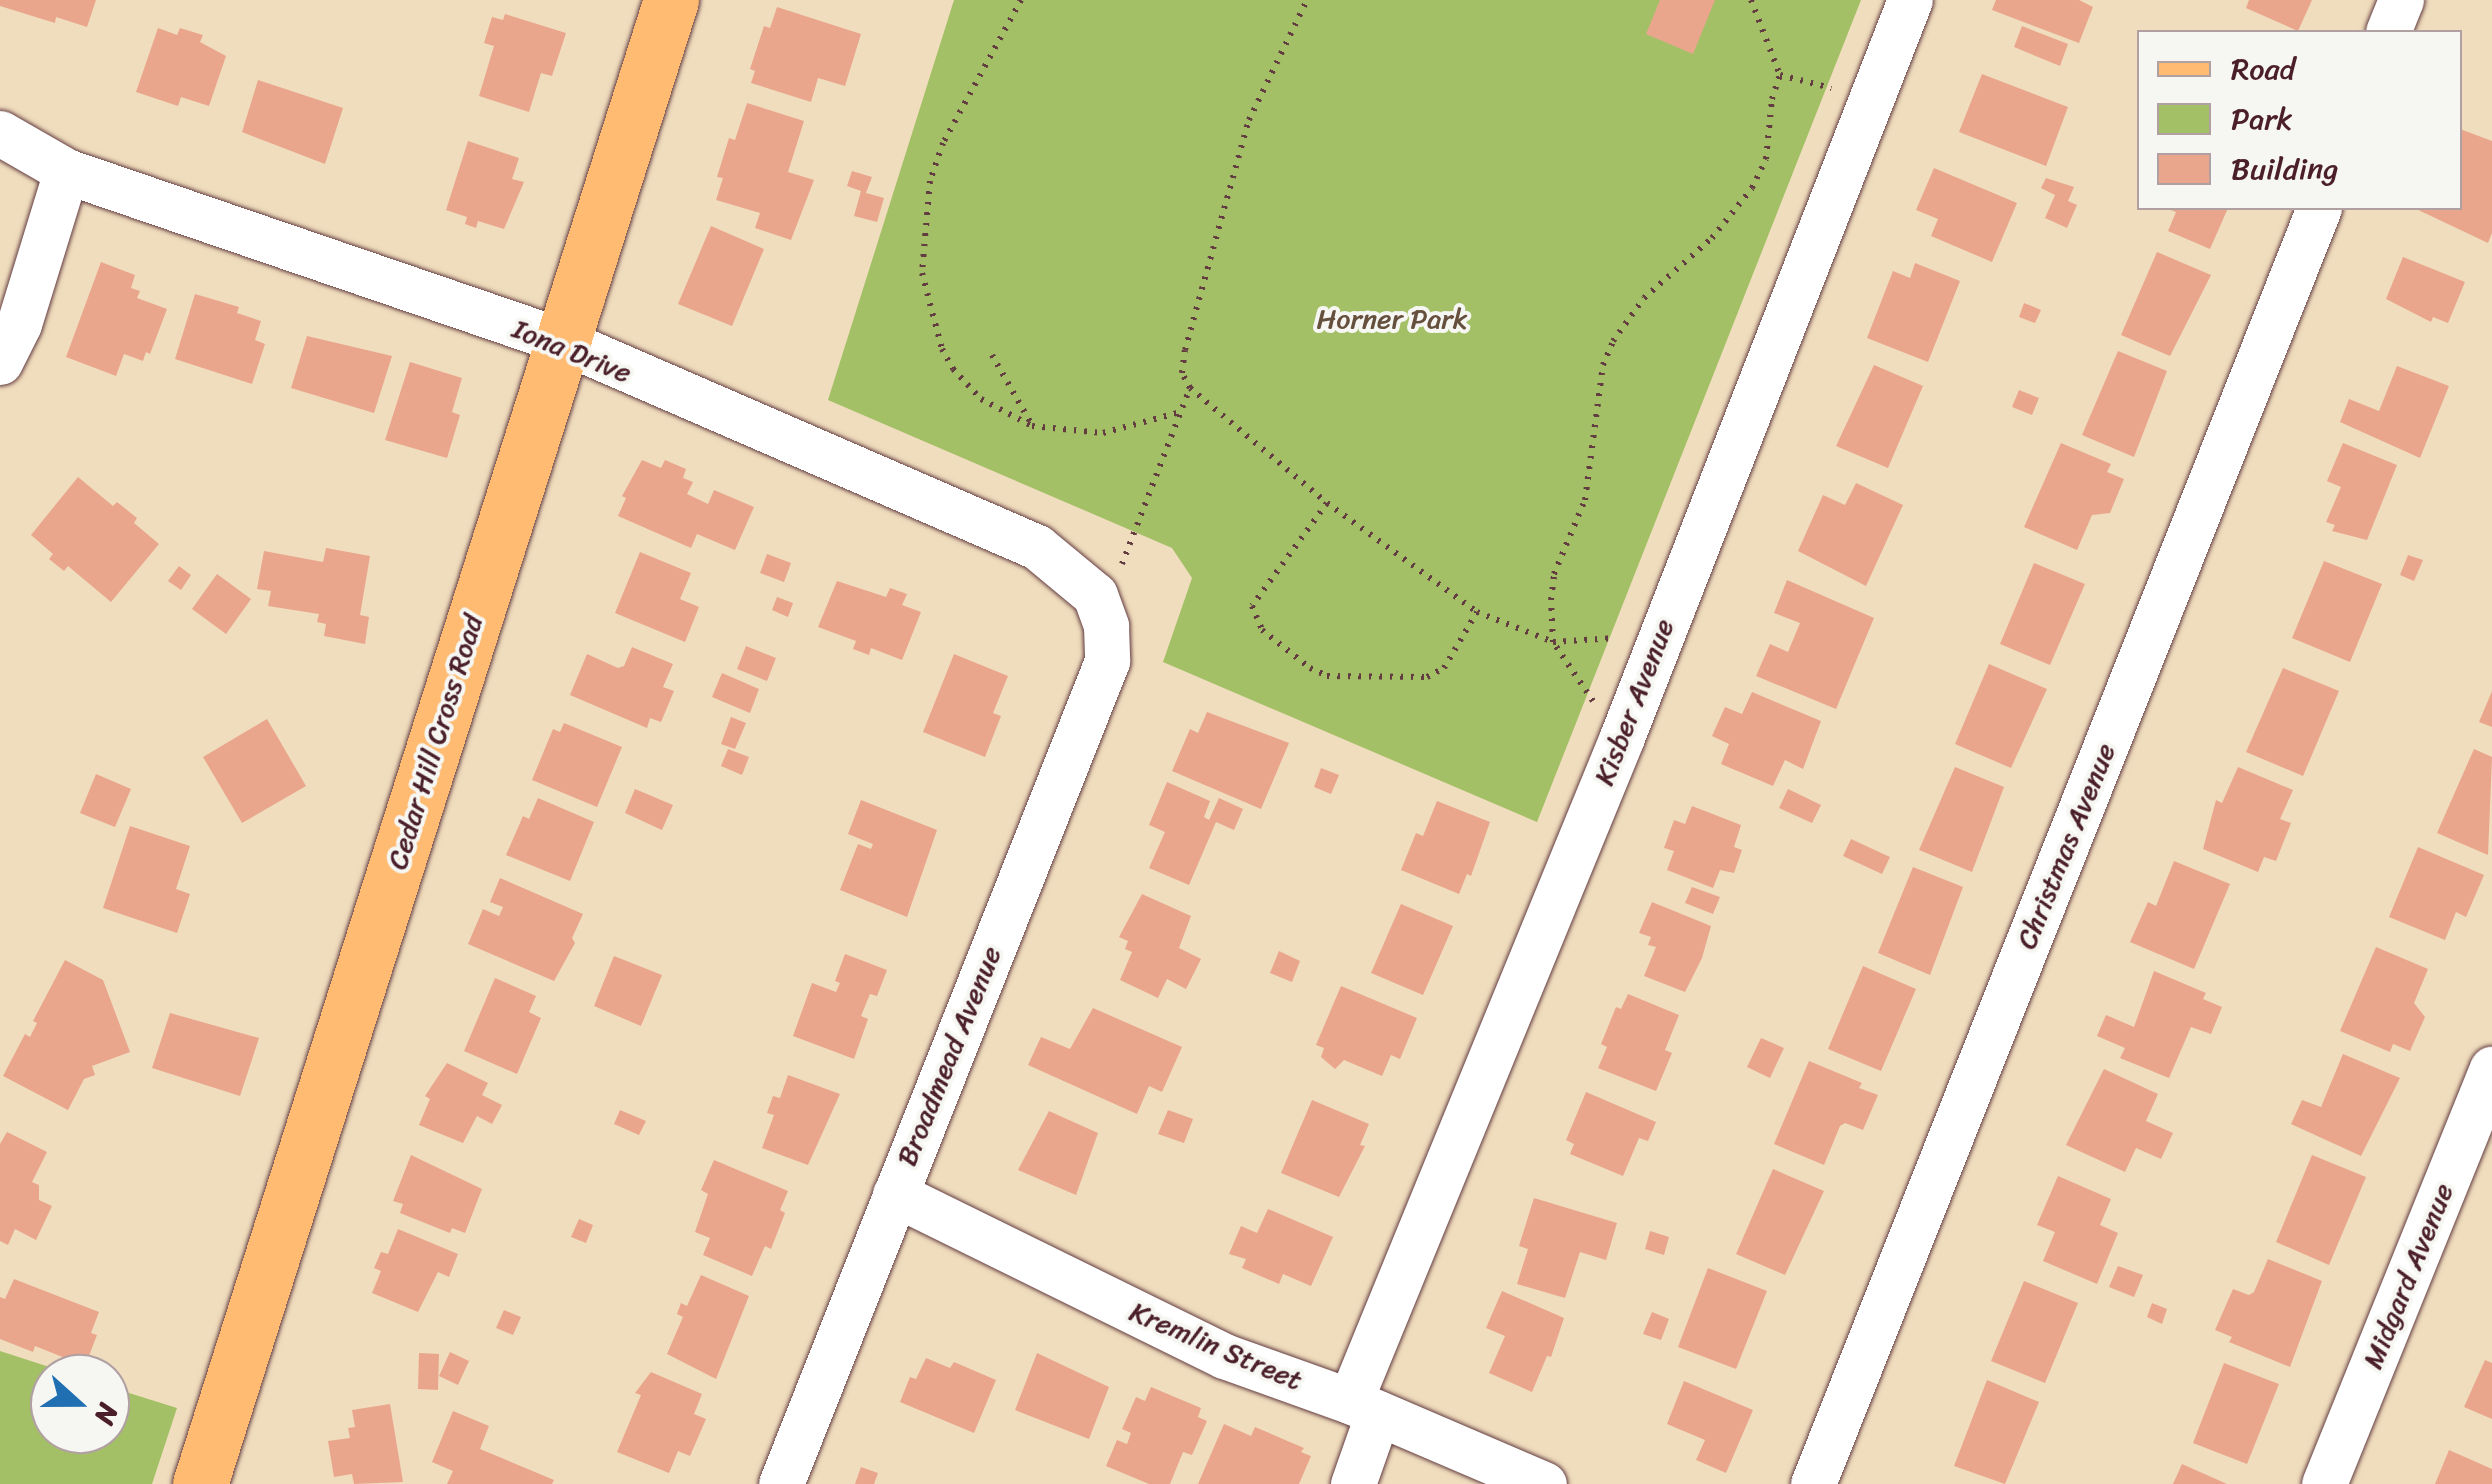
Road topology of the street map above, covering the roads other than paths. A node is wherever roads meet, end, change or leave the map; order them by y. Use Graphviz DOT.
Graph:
graph roads {
  1 [pos="671,0"];
  2 [pos="1910,0"];
  3 [pos="2401,0"];
  4 [pos="2389,30"];
  5 [pos="0,133"];
  6 [pos="66,171"];
  7 [pos="2318,210"];
  8 [pos="560,340"];
  9 [pos="0,362"];
  10 [pos="1100,611"];
  11 [pos="2492,1068"];
  12 [pos="895,1194"];
  13 [pos="1364,1407"];
  14 [pos="200,1484"];
  15 [pos="781,1484"];
  16 [pos="1353,1484"];
  17 [pos="1544,1484"];
  18 [pos="1813,1484"];
  19 [pos="2324,1484"];
  1 -- 8 [label="main road, Cedar Hill Cross Road"];
  2 -- 13 [label="street, Kisber Avenue"];
  3 -- 4 [label="street"];
  5 -- 6 [label="street, Iona Drive"];
  6 -- 8 [label="street, Iona Drive"];
  6 -- 9 [label="street"];
  7 -- 18 [label="street, Christmas Avenue"];
  8 -- 10 [label="street, Iona Drive"];
  8 -- 14 [label="main road, Cedar Hill Cross Road"];
  10 -- 12 [label="street, Broadmead Avenue"];
  11 -- 19 [label="street, Midgard Avenue"];
  12 -- 13 [label="street, Kremlin Street"];
  12 -- 15 [label="street, Broadmead Avenue"];
  13 -- 16 [label="street, Kisber Avenue"];
  13 -- 17 [label="street, Kremlin Street"];
}
